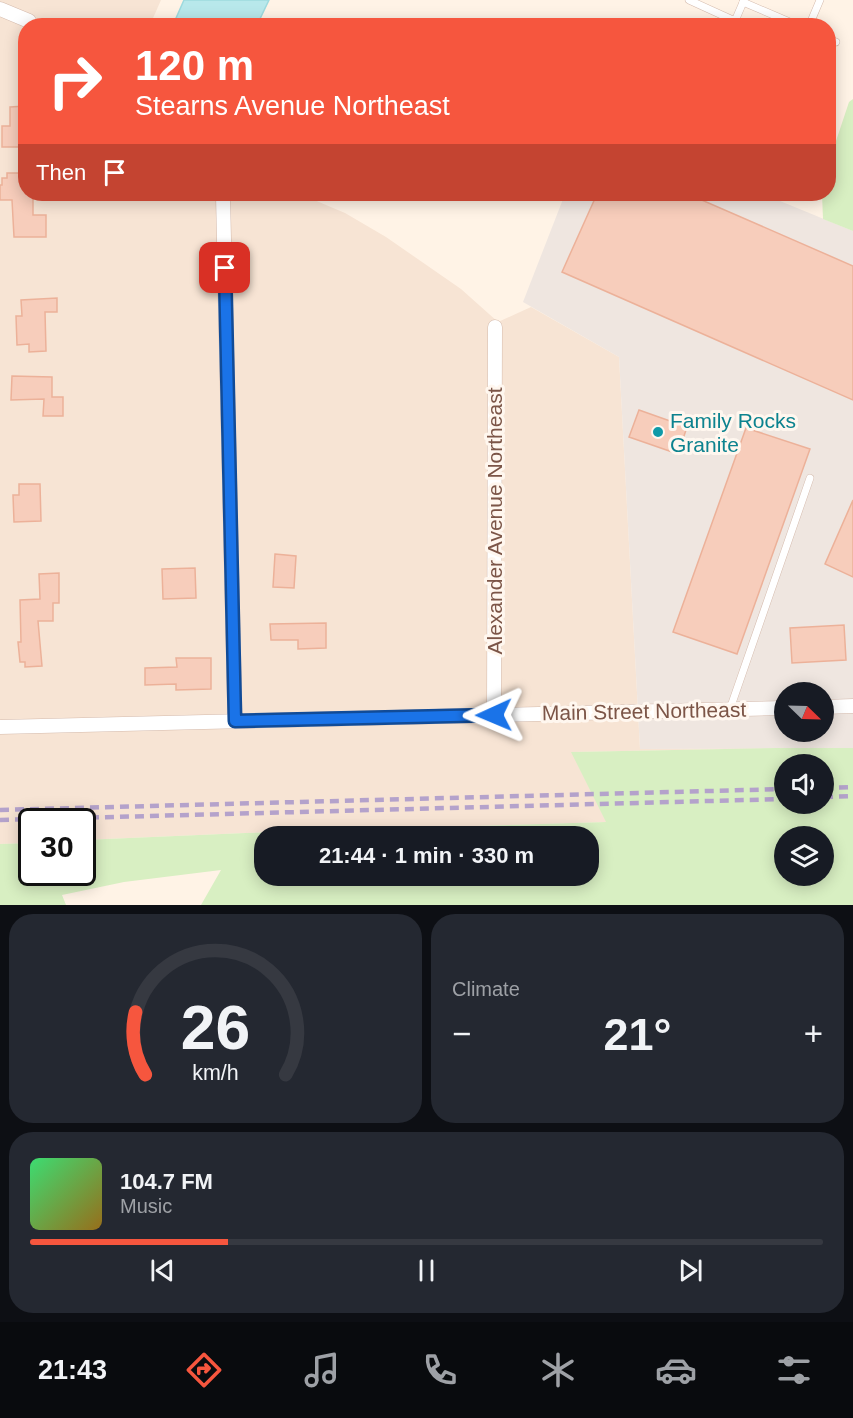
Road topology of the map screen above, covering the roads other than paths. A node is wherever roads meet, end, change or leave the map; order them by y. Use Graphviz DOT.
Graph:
graph roads {
  1 [pos="689,0"];
  2 [pos="820,0"];
  3 [pos="743,1"];
  4 [pos="0,9"];
  5 [pos="22,18"];
  6 [pos="728,18"];
  7 [pos="736,18"];
  8 [pos="781,18"];
  9 [pos="812,18"];
  10 [pos="223,201"];
  11 [pos="495,327"];
  12 [pos="810,478"];
  13 [pos="853,706"];
  14 [pos="834,707"];
  15 [pos="774,708"];
  16 [pos="730,709"];
  17 [pos="494,715"];
  18 [pos="235,721"];
  19 [pos="0,727"];
  1 -- 6 [label="lane"];
  2 -- 9 [label="lane"];
  3 -- 7 [label="lane"];
  3 -- 8 [label="lane"];
  4 -- 5 [label="street"];
  10 -- 18 [label="street"];
  11 -- 17 [label="street, Alexander Avenue Northeast"];
  12 -- 16 [label="lane"];
  13 -- 14 [label="street"];
  15 -- 16 [label="street, Main Street Northeast"];
  16 -- 17 [label="street, Main Street Northeast"];
  17 -- 18 [label="street, Main Street Northeast"];
  18 -- 19 [label="street, Main Street Northeast"];
}
